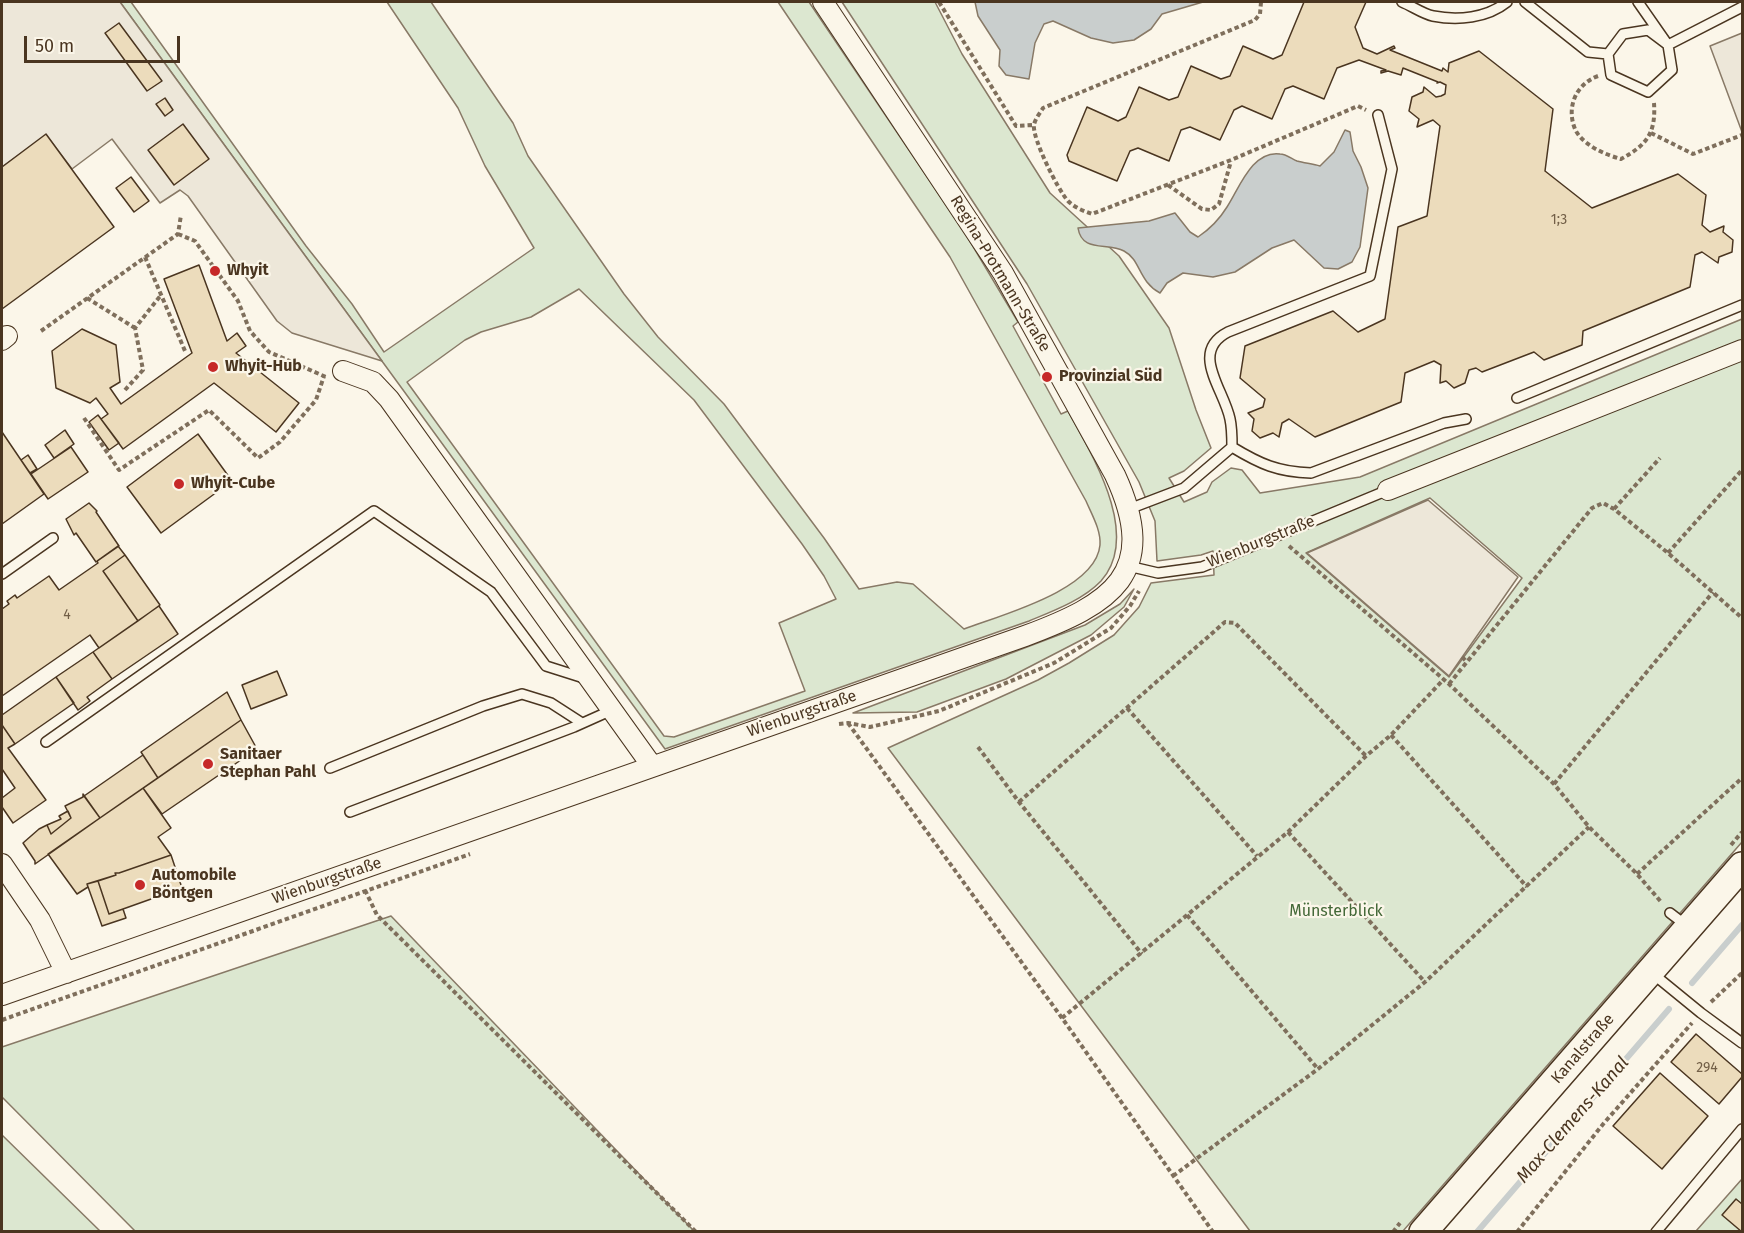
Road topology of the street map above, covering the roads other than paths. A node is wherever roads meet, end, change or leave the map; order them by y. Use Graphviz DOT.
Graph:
graph roads {
  1 [pos="823,2"];
  2 [pos="1402,2"];
  3 [pos="1507,2"];
  4 [pos="1524,2"];
  5 [pos="1638,2"];
  6 [pos="1743,6"];
  7 [pos="1668,45"];
  8 [pos="1608,54"];
  9 [pos="1378,115"];
  10 [pos="1743,305"];
  11 [pos="1743,350"];
  12 [pos="334,370"];
  13 [pos="1517,398"];
  14 [pos="1466,419"];
  15 [pos="1232,447"];
  16 [pos="1388,490"];
  17 [pos="1129,509"];
  18 [pos="53,538"];
  19 [pos="1137,569"];
  20 [pos="2,574"];
  21 [pos="592,681"];
  22 [pos="612,710"];
  23 [pos="582,723"];
  24 [pos="46,742"];
  25 [pos="652,766"];
  26 [pos="330,768"];
  27 [pos="350,812"];
  28 [pos="2,864"];
  29 [pos="1743,866"];
  30 [pos="1650,972"];
  31 [pos="66,973"];
  32 [pos="2,995"];
  33 [pos="1743,1043"];
  34 [pos="1743,1129"];
  35 [pos="1423,1232"];
  36 [pos="1656,1232"];
  1 -- 17 [label="street, Regina-Protmann-Straße"];
  2 -- 3 [label="lane"];
  4 -- 8 [label="lane"];
  5 -- 7 [label="lane"];
  6 -- 7 [label="lane"];
  7 -- 8 [label="lane"];
  7 -- 8 [label="lane"];
  9 -- 15 [label="lane"];
  10 -- 13 [label="lane"];
  11 -- 16 [label="street, Wienburgstraße"];
  12 -- 21 [label="street"];
  14 -- 15 [label="lane"];
  15 -- 17 [label="lane"];
  16 -- 19 [label="lane, Wienburgstraße"];
  17 -- 19 [label="street, Regina-Protmann-Straße"];
  18 -- 20 [label="lane"];
  19 -- 25 [label="street, Wienburgstraße"];
  21 -- 22 [label="street"];
  21 -- 24 [label="lane"];
  22 -- 23 [label="lane"];
  22 -- 25 [label="street"];
  23 -- 26 [label="lane"];
  23 -- 27 [label="lane"];
  25 -- 31 [label="street, Wienburgstraße"];
  28 -- 31 [label="street"];
  29 -- 30 [label="main road, Kanalstraße"];
  30 -- 33 [label="lane"];
  30 -- 35 [label="main road, Kanalstraße"];
  31 -- 32 [label="street, Wienburgstraße"];
  34 -- 36 [label="lane"];
}
